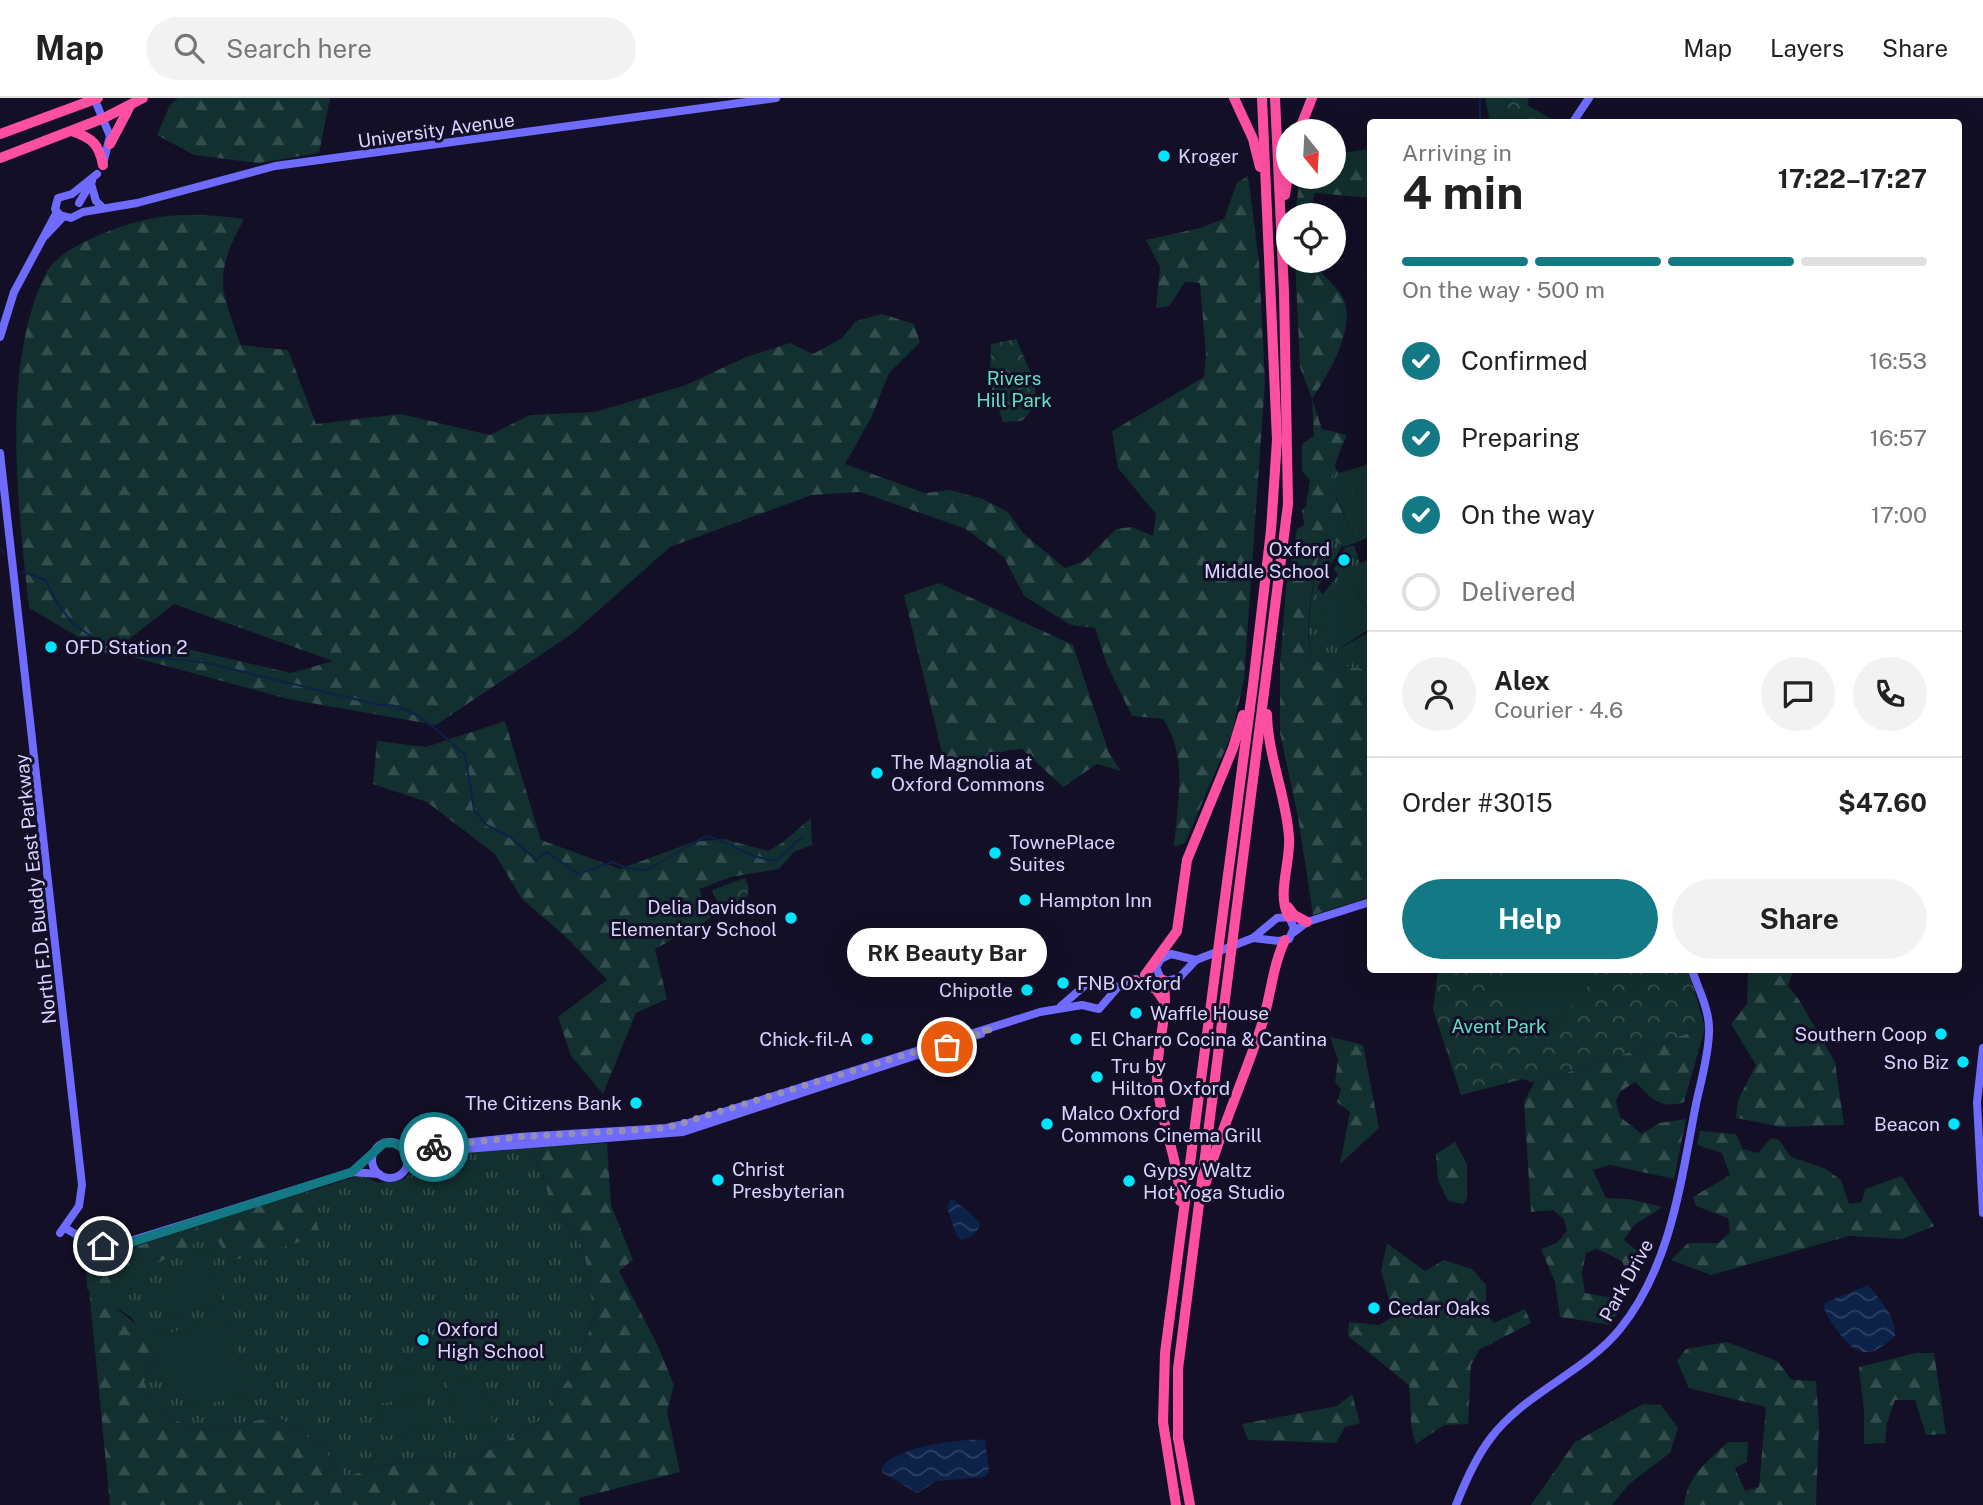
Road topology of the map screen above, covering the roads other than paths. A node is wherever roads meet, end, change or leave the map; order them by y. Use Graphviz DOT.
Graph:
graph roads {
  1 [pos="76,98"];
  2 [pos="96,98"];
  3 [pos="144,98"];
  4 [pos="776,98"];
  5 [pos="1234,98"];
  6 [pos="1262,98"];
  7 [pos="1275,98"];
  8 [pos="1312,98"];
  9 [pos="1589,98"];
  10 [pos="130,106"];
  11 [pos="52,117"];
  12 [pos="104,118"];
  13 [pos="1304,119"];
  14 [pos="1575,119"];
  15 [pos="72,131"];
  16 [pos="0,135"];
  17 [pos="110,144"];
  18 [pos="0,158"];
  19 [pos="100,169"];
  20 [pos="91,184"];
  21 [pos="72,194"];
  22 [pos="1281,203"];
  23 [pos="1267,205"];
  24 [pos="79,207"];
  25 [pos="103,208"];
  26 [pos="60,215"];
  27 [pos="1283,273"];
  28 [pos="0,337"];
  29 [pos="0,453"];
  30 [pos="1266,680"];
  31 [pos="1253,685"];
  32 [pos="1283,898"];
  33 [pos="1367,903"];
  34 [pos="1290,919"];
  35 [pos="1307,922"];
  36 [pos="1177,931"];
  37 [pos="1289,936"];
  38 [pos="1253,938"];
  39 [pos="1166,956"];
  40 [pos="1196,960"];
  41 [pos="1693,973"];
  42 [pos="1159,974"];
  43 [pos="1139,978"];
  44 [pos="1104,984"];
  45 [pos="1118,987"];
  46 [pos="1082,990"];
  47 [pos="1109,999"];
  48 [pos="1164,1002"];
  49 [pos="1061,1006"];
  50 [pos="1088,1006"];
  51 [pos="993,1028"];
  52 [pos="1983,1048"];
  53 [pos="404,1149"];
  54 [pos="373,1153"];
  55 [pos="407,1164"];
  56 [pos="352,1172"];
  57 [pos="379,1174"];
  58 [pos="1983,1213"];
  59 [pos="1195,1222"];
  60 [pos="1180,1235"];
  61 [pos="1175,1505"];
  62 [pos="1190,1505"];
  63 [pos="1456,1505"];
  1 -- 11 [label="highway"];
  2 -- 11 [label="highway"];
  2 -- 12 [label="street"];
  3 -- 10 [label="highway"];
  4 -- 25 [label="street, University Avenue"];
  5 -- 23 [label="highway"];
  6 -- 23 [label="highway"];
  7 -- 22 [label="highway"];
  8 -- 13 [label="highway"];
  9 -- 14 [label="street"];
  10 -- 12 [label="highway"];
  10 -- 17 [label="highway"];
  11 -- 16 [label="highway"];
  12 -- 15 [label="highway"];
  12 -- 17 [label="street"];
  15 -- 18 [label="highway"];
  15 -- 19 [label="highway"];
  17 -- 19 [label="street"];
  19 -- 20 [label="street"];
  19 -- 21 [label="street"];
  20 -- 24 [label="street"];
  20 -- 25 [label="street"];
  21 -- 24 [label="street"];
  21 -- 26 [label="street"];
  23 -- 31 [label="highway"];
  24 -- 25 [label="street, University Avenue"];
  24 -- 26 [label="street, University Avenue"];
  26 -- 28 [label="street"];
  27 -- 30 [label="highway"];
  29 -- 56 [label="street, North F.D. Buddy East Parkway"];
  30 -- 32 [label="highway"];
  30 -- 59 [label="highway"];
  31 -- 36 [label="highway"];
  31 -- 60 [label="highway"];
  32 -- 34 [label="highway"];
  32 -- 35 [label="highway"];
  33 -- 35 [label="street"];
  34 -- 35 [label="street"];
  34 -- 37 [label="street"];
  34 -- 38 [label="street"];
  35 -- 37 [label="street"];
  36 -- 39 [label="highway"];
  36 -- 43 [label="highway"];
  37 -- 38 [label="street"];
  37 -- 59 [label="highway"];
  38 -- 40 [label="street"];
  39 -- 40 [label="street"];
  39 -- 42 [label="street"];
  40 -- 42 [label="street"];
  41 -- 63 [label="street, Park Drive"];
  42 -- 43 [label="street"];
  42 -- 48 [label="highway"];
  43 -- 45 [label="street"];
  43 -- 48 [label="highway"];
  44 -- 45 [label="street"];
  44 -- 46 [label="street"];
  44 -- 47 [label="street"];
  45 -- 47 [label="street"];
  46 -- 49 [label="street"];
  46 -- 50 [label="street"];
  47 -- 50 [label="street"];
  48 -- 60 [label="highway"];
  49 -- 50 [label="street"];
  49 -- 51 [label="street"];
  51 -- 53 [label="street"];
  51 -- 55 [label="street"];
  52 -- 58 [label="street"];
  53 -- 54 [label="street"];
  53 -- 55 [label="street"];
  54 -- 56 [label="street"];
  54 -- 57 [label="street"];
  55 -- 57 [label="street"];
  56 -- 57 [label="street"];
  59 -- 62 [label="highway"];
  60 -- 61 [label="highway"];
}
